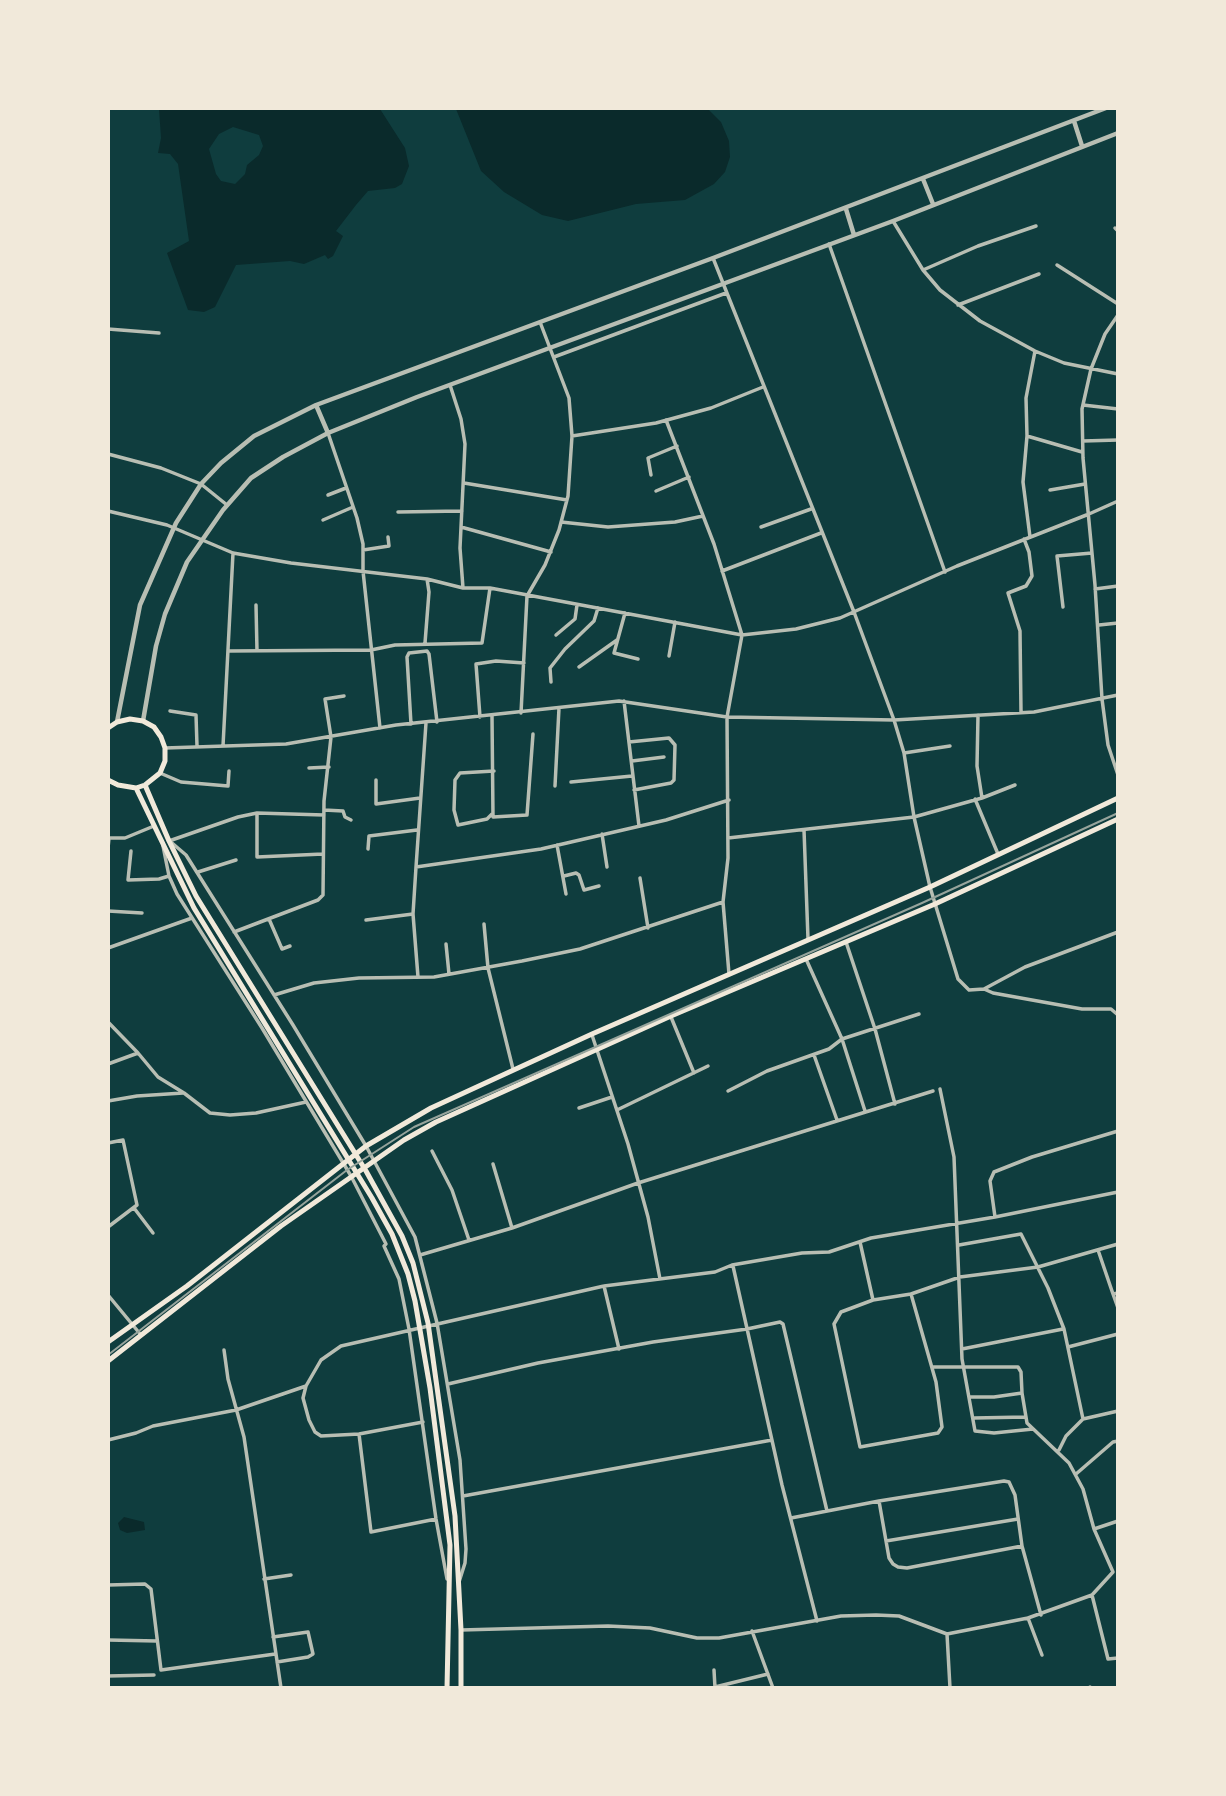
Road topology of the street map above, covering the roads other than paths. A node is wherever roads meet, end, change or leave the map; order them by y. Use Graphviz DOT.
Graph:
graph roads {
  1 [pos="1106,108"];
  2 [pos="1074,121"];
  3 [pos="1118,133"];
  4 [pos="1082,146"];
  5 [pos="923,179"];
  6 [pos="933,204"];
  7 [pos="846,208"];
  8 [pos="892,221"];
  9 [pos="1036,226"];
  10 [pos="854,235"];
  11 [pos="829,244"];
  12 [pos="713,258"];
  13 [pos="1056,265"];
  14 [pos="923,270"];
  15 [pos="1039,274"];
  16 [pos="723,284"];
  17 [pos="726,293"];
  18 [pos="1118,304"];
  19 [pos="958,305"];
  20 [pos="1118,315"];
  21 [pos="540,322"];
  22 [pos="108,329"];
  23 [pos="159,333"];
  24 [pos="550,347"];
  25 [pos="1035,351"];
  26 [pos="554,357"];
  27 [pos="1091,369"];
  28 [pos="1118,374"];
  29 [pos="450,385"];
  30 [pos="764,387"];
  31 [pos="316,405"];
  32 [pos="1083,405"];
  33 [pos="1118,409"];
  34 [pos="666,420"];
  35 [pos="328,433"];
  36 [pos="572,436"];
  37 [pos="1027,436"];
  38 [pos="1118,440"];
  39 [pos="1083,441"];
  40 [pos="677,446"];
  41 [pos="1083,453"];
  42 [pos="108,454"];
  43 [pos="651,475"];
  44 [pos="689,477"];
  45 [pos="464,483"];
  46 [pos="201,484"];
  47 [pos="1086,484"];
  48 [pos="346,488"];
  49 [pos="1050,490"];
  50 [pos="656,491"];
  51 [pos="328,495"];
  52 [pos="567,500"];
  53 [pos="1118,500"];
  54 [pos="227,505"];
  55 [pos="353,507"];
  56 [pos="812,509"];
  57 [pos="108,511"];
  58 [pos="462,511"];
  59 [pos="398,512"];
  60 [pos="1089,514"];
  61 [pos="703,516"];
  62 [pos="323,520"];
  63 [pos="561,522"];
  64 [pos="174,527"];
  65 [pos="461,527"];
  66 [pos="761,527"];
  67 [pos="821,533"];
  68 [pos="388,537"];
  69 [pos="1030,537"];
  70 [pos="202,539"];
  71 [pos="1024,539"];
  72 [pos="363,550"];
  73 [pos="551,551"];
  74 [pos="233,553"];
  75 [pos="1092,553"];
  76 [pos="363,571"];
  77 [pos="722,571"];
  78 [pos="945,572"];
  79 [pos="427,579"];
  80 [pos="1118,586"];
  81 [pos="490,588"];
  82 [pos="463,589"];
  83 [pos="1095,589"];
  84 [pos="527,596"];
  85 [pos="256,605"];
  86 [pos="578,605"];
  87 [pos="1063,607"];
  88 [pos="598,608"];
  89 [pos="854,612"];
  90 [pos="625,613"];
  91 [pos="675,622"];
  92 [pos="1118,624"];
  93 [pos="1098,625"];
  94 [pos="556,635"];
  95 [pos="742,635"];
  96 [pos="617,640"];
  97 [pos="425,643"];
  98 [pos="371,650"];
  99 [pos="229,651"];
  100 [pos="257,651"];
  101 [pos="669,656"];
  102 [pos="638,659"];
  103 [pos="524,663"];
  104 [pos="579,667"];
  105 [pos="551,682"];
  106 [pos="1118,695"];
  107 [pos="344,696"];
  108 [pos="1102,699"];
  109 [pos="624,701"];
  110 [pos="559,708"];
  111 [pos="170,711"];
  112 [pos="1021,712"];
  113 [pos="521,713"];
  114 [pos="978,715"];
  115 [pos="492,716"];
  116 [pos="480,717"];
  117 [pos="727,717"];
  118 [pos="894,720"];
  119 [pos="143,721"];
  120 [pos="117,722"];
  121 [pos="437,722"];
  122 [pos="426,723"];
  123 [pos="411,724"];
  124 [pos="108,728"];
  125 [pos="380,728"];
  126 [pos="533,734"];
  127 [pos="331,737"];
  128 [pos="629,742"];
  129 [pos="223,746"];
  130 [pos="950,746"];
  131 [pos="197,747"];
  132 [pos="166,748"];
  133 [pos="904,753"];
  134 [pos="664,757"];
  135 [pos="631,761"];
  136 [pos="329,767"];
  137 [pos="309,768"];
  138 [pos="229,771"];
  139 [pos="494,771"];
  140 [pos="160,773"];
  141 [pos="1118,775"];
  142 [pos="633,776"];
  143 [pos="108,780"];
  144 [pos="376,780"];
  145 [pos="571,782"];
  146 [pos="145,785"];
  147 [pos="1015,785"];
  148 [pos="555,786"];
  149 [pos="136,788"];
  150 [pos="634,789"];
  151 [pos="420,798"];
  152 [pos="982,798"];
  153 [pos="1118,798"];
  154 [pos="975,799"];
  155 [pos="729,800"];
  156 [pos="324,812"];
  157 [pos="493,812"];
  158 [pos="257,813"];
  159 [pos="914,817"];
  160 [pos="1118,819"];
  161 [pos="351,820"];
  162 [pos="154,825"];
  163 [pos="639,826"];
  164 [pos="417,830"];
  165 [pos="804,830"];
  166 [pos="602,834"];
  167 [pos="728,838"];
  168 [pos="166,842"];
  169 [pos="557,845"];
  170 [pos="108,848"];
  171 [pos="368,849"];
  172 [pos="131,851"];
  173 [pos="324,854"];
  174 [pos="998,854"];
  175 [pos="236,860"];
  176 [pos="416,867"];
  177 [pos="607,867"];
  178 [pos="197,873"];
  179 [pos="169,876"];
  180 [pos="563,876"];
  181 [pos="640,878"];
  182 [pos="598,886"];
  183 [pos="930,887"];
  184 [pos="566,894"];
  185 [pos="723,902"];
  186 [pos="935,904"];
  187 [pos="108,911"];
  188 [pos="142,913"];
  189 [pos="413,914"];
  190 [pos="192,918"];
  191 [pos="269,919"];
  192 [pos="366,920"];
  193 [pos="484,924"];
  194 [pos="649,928"];
  195 [pos="234,932"];
  196 [pos="1118,932"];
  197 [pos="808,939"];
  198 [pos="846,942"];
  199 [pos="446,944"];
  200 [pos="290,947"];
  201 [pos="108,948"];
  202 [pos="806,959"];
  203 [pos="488,968"];
  204 [pos="449,974"];
  205 [pos="729,976"];
  206 [pos="418,977"];
  207 [pos="984,989"];
  208 [pos="274,995"];
  209 [pos="919,1014"];
  210 [pos="1118,1015"];
  211 [pos="671,1016"];
  212 [pos="108,1022"];
  213 [pos="875,1029"];
  214 [pos="592,1034"];
  215 [pos="842,1040"];
  216 [pos="598,1051"];
  217 [pos="138,1052"];
  218 [pos="814,1055"];
  219 [pos="108,1064"];
  220 [pos="708,1066"];
  221 [pos="514,1071"];
  222 [pos="694,1073"];
  223 [pos="940,1088"];
  224 [pos="728,1091"];
  225 [pos="933,1091"];
  226 [pos="184,1093"];
  227 [pos="612,1097"];
  228 [pos="108,1101"];
  229 [pos="306,1102"];
  230 [pos="895,1104"];
  231 [pos="579,1108"];
  232 [pos="617,1110"];
  233 [pos="865,1111"];
  234 [pos="838,1120"];
  235 [pos="1118,1131"];
  236 [pos="108,1143"];
  237 [pos="366,1146"];
  238 [pos="432,1151"];
  239 [pos="374,1160"];
  240 [pos="343,1164"];
  241 [pos="493,1164"];
  242 [pos="351,1176"];
  243 [pos="638,1183"];
  244 [pos="1118,1192"];
  245 [pos="134,1208"];
  246 [pos="995,1217"];
  247 [pos="958,1223"];
  248 [pos="108,1227"];
  249 [pos="512,1228"];
  250 [pos="153,1233"];
  251 [pos="469,1240"];
  252 [pos="860,1242"];
  253 [pos="1118,1244"];
  254 [pos="959,1245"];
  255 [pos="1098,1250"];
  256 [pos="420,1255"];
  257 [pos="732,1265"];
  258 [pos="1038,1267"];
  259 [pos="960,1277"];
  260 [pos="660,1279"];
  261 [pos="604,1286"];
  262 [pos="1115,1293"];
  263 [pos="911,1294"];
  264 [pos="108,1295"];
  265 [pos="873,1300"];
  266 [pos="1118,1308"];
  267 [pos="437,1323"];
  268 [pos="132,1324"];
  269 [pos="410,1329"];
  270 [pos="747,1329"];
  271 [pos="1064,1329"];
  272 [pos="1118,1334"];
  273 [pos="141,1335"];
  274 [pos="108,1342"];
  275 [pos="1068,1347"];
  276 [pos="619,1349"];
  277 [pos="962,1349"];
  278 [pos="224,1350"];
  279 [pos="108,1362"];
  280 [pos="931,1367"];
  281 [pos="963,1367"];
  282 [pos="447,1384"];
  283 [pos="306,1386"];
  284 [pos="1022,1393"];
  285 [pos="970,1397"];
  286 [pos="236,1410"];
  287 [pos="1118,1411"];
  288 [pos="1026,1417"];
  289 [pos="974,1418"];
  290 [pos="1083,1419"];
  291 [pos="423,1422"];
  292 [pos="1033,1429"];
  293 [pos="359,1434"];
  294 [pos="108,1440"];
  295 [pos="772,1440"];
  296 [pos="1118,1441"];
  297 [pos="1058,1451"];
  298 [pos="1076,1474"];
  299 [pos="463,1496"];
  300 [pos="879,1501"];
  301 [pos="827,1511"];
  302 [pos="790,1518"];
  303 [pos="436,1519"];
  304 [pos="1018,1519"];
  305 [pos="1118,1521"];
  306 [pos="1094,1529"];
  307 [pos="885,1541"];
  308 [pos="1022,1546"];
  309 [pos="1115,1572"];
  310 [pos="291,1575"];
  311 [pos="264,1579"];
  312 [pos="459,1584"];
  313 [pos="108,1585"];
  314 [pos="450,1590"];
  315 [pos="1091,1595"];
  316 [pos="1041,1615"];
  317 [pos="1028,1618"];
  318 [pos="817,1621"];
  319 [pos="461,1630"];
  320 [pos="752,1631"];
  321 [pos="947,1634"];
  322 [pos="273,1637"];
  323 [pos="108,1640"];
  324 [pos="157,1641"];
  325 [pos="275,1654"];
  326 [pos="1042,1655"];
  327 [pos="1118,1658"];
  328 [pos="277,1662"];
  329 [pos="714,1670"];
  330 [pos="768,1674"];
  331 [pos="154,1675"];
  332 [pos="108,1676"];
  333 [pos="715,1687"];
  334 [pos="281,1688"];
  335 [pos="447,1688"];
  336 [pos="461,1688"];
  337 [pos="773,1688"];
  338 [pos="950,1688"];
  1 -- 2 [label="street"];
  2 -- 4 [label="street"];
  2 -- 5 [label="street"];
  3 -- 4 [label="street"];
  4 -- 6 [label="street"];
  5 -- 6 [label="street"];
  5 -- 7 [label="street"];
  6 -- 8 [label="street"];
  7 -- 10 [label="street"];
  7 -- 12 [label="street"];
  8 -- 10 [label="street"];
  8 -- 14 [label="street"];
  9 -- 14 [label="street"];
  10 -- 11 [label="street"];
  11 -- 16 [label="street"];
  11 -- 78 [label="street"];
  12 -- 16 [label="street"];
  12 -- 21 [label="street"];
  13 -- 18 [label="street"];
  14 -- 19 [label="street"];
  15 -- 19 [label="street"];
  16 -- 17 [label="street"];
  16 -- 24 [label="street"];
  17 -- 26 [label="street"];
  17 -- 30 [label="street"];
  19 -- 25 [label="street"];
  20 -- 27 [label="street"];
  21 -- 24 [label="street"];
  21 -- 31 [label="street"];
  22 -- 23 [label="street"];
  24 -- 26 [label="street"];
  24 -- 29 [label="street"];
  25 -- 27 [label="street"];
  25 -- 37 [label="street"];
  26 -- 36 [label="street"];
  27 -- 28 [label="street"];
  27 -- 32 [label="street"];
  29 -- 35 [label="street"];
  29 -- 45 [label="street"];
  30 -- 34 [label="street"];
  30 -- 56 [label="street"];
  31 -- 35 [label="street"];
  31 -- 46 [label="street"];
  32 -- 33 [label="street"];
  32 -- 39 [label="street"];
  34 -- 36 [label="street"];
  34 -- 40 [label="street"];
  35 -- 48 [label="street"];
  35 -- 54 [label="street"];
  36 -- 52 [label="street"];
  37 -- 41 [label="street"];
  37 -- 69 [label="street"];
  38 -- 39 [label="street"];
  39 -- 41 [label="street"];
  40 -- 43 [label="street"];
  40 -- 44 [label="street"];
  41 -- 47 [label="street"];
  42 -- 46 [label="street"];
  44 -- 50 [label="street"];
  44 -- 61 [label="street"];
  45 -- 52 [label="street"];
  45 -- 58 [label="street"];
  46 -- 54 [label="street"];
  46 -- 64 [label="street"];
  47 -- 49 [label="street"];
  47 -- 60 [label="street"];
  48 -- 51 [label="street"];
  48 -- 55 [label="street"];
  52 -- 63 [label="street"];
  53 -- 60 [label="street"];
  54 -- 70 [label="street"];
  55 -- 62 [label="street"];
  55 -- 72 [label="street"];
  56 -- 66 [label="street"];
  56 -- 67 [label="street"];
  57 -- 64 [label="street"];
  58 -- 59 [label="street"];
  58 -- 65 [label="street"];
  60 -- 69 [label="street"];
  60 -- 75 [label="street"];
  61 -- 63 [label="street"];
  61 -- 77 [label="street"];
  63 -- 73 [label="street"];
  64 -- 70 [label="street"];
  64 -- 120 [label="street"];
  65 -- 73 [label="street"];
  65 -- 82 [label="street"];
  67 -- 77 [label="street"];
  67 -- 89 [label="street"];
  68 -- 72 [label="street"];
  69 -- 71 [label="street"];
  70 -- 74 [label="street"];
  70 -- 119 [label="street"];
  71 -- 78 [label="street"];
  71 -- 112 [label="street"];
  72 -- 76 [label="street"];
  73 -- 84 [label="street"];
  74 -- 76 [label="street"];
  74 -- 99 [label="street"];
  75 -- 83 [label="street"];
  75 -- 87 [label="street"];
  76 -- 79 [label="street"];
  76 -- 98 [label="street"];
  77 -- 95 [label="street"];
  78 -- 89 [label="street"];
  79 -- 82 [label="street"];
  79 -- 97 [label="street"];
  80 -- 83 [label="street"];
  81 -- 82 [label="street"];
  81 -- 84 [label="street"];
  81 -- 97 [label="street"];
  83 -- 93 [label="street"];
  84 -- 86 [label="street"];
  84 -- 103 [label="street"];
  85 -- 100 [label="street"];
  86 -- 88 [label="street"];
  86 -- 94 [label="street"];
  88 -- 90 [label="street"];
  88 -- 105 [label="street"];
  89 -- 95 [label="street"];
  89 -- 118 [label="street"];
  90 -- 91 [label="street"];
  90 -- 96 [label="street"];
  91 -- 95 [label="street"];
  91 -- 101 [label="street"];
  92 -- 93 [label="street"];
  93 -- 108 [label="street"];
  95 -- 117 [label="street"];
  96 -- 102 [label="street"];
  96 -- 104 [label="street"];
  97 -- 98 [label="street"];
  98 -- 100 [label="street"];
  98 -- 125 [label="street"];
  99 -- 100 [label="street"];
  99 -- 129 [label="street"];
  103 -- 113 [label="street"];
  103 -- 116 [label="street"];
  106 -- 108 [label="street"];
  107 -- 127 [label="street"];
  108 -- 112 [label="street"];
  108 -- 141 [label="street"];
  109 -- 110 [label="street"];
  109 -- 117 [label="street"];
  109 -- 128 [label="street"];
  110 -- 113 [label="street"];
  110 -- 148 [label="street"];
  111 -- 131 [label="street"];
  112 -- 114 [label="street"];
  113 -- 115 [label="street"];
  114 -- 118 [label="street"];
  114 -- 152 [label="street"];
  115 -- 116 [label="street"];
  115 -- 139 [label="street"];
  116 -- 121 [label="street"];
  117 -- 118 [label="street"];
  117 -- 155 [label="street"];
  118 -- 133 [label="street"];
  119 -- 120 [label="main road"];
  119 -- 132 [label="main road"];
  120 -- 124 [label="main road"];
  121 -- 122 [label="street"];
  121 -- 123 [label="street"];
  122 -- 123 [label="street"];
  122 -- 151 [label="street"];
  123 -- 125 [label="street"];
  125 -- 127 [label="street"];
  126 -- 157 [label="street"];
  127 -- 129 [label="street"];
  127 -- 136 [label="street"];
  128 -- 135 [label="street"];
  128 -- 150 [label="street"];
  129 -- 131 [label="street"];
  130 -- 133 [label="street"];
  131 -- 132 [label="street"];
  132 -- 140 [label="main road"];
  133 -- 159 [label="street"];
  134 -- 135 [label="street"];
  135 -- 142 [label="street"];
  136 -- 137 [label="street"];
  136 -- 156 [label="street"];
  138 -- 140 [label="street"];
  139 -- 157 [label="street"];
  139 -- 157 [label="street"];
  140 -- 146 [label="main road"];
  142 -- 145 [label="street"];
  142 -- 150 [label="street"];
  143 -- 149 [label="main road"];
  144 -- 151 [label="street"];
  146 -- 149 [label="main road"];
  146 -- 168 [label="main road"];
  147 -- 152 [label="street"];
  149 -- 162 [label="main road"];
  150 -- 163 [label="street"];
  151 -- 164 [label="street"];
  152 -- 154 [label="street"];
  153 -- 174 [label="main road"];
  154 -- 159 [label="street"];
  154 -- 174 [label="street"];
  155 -- 163 [label="street"];
  155 -- 167 [label="street"];
  156 -- 158 [label="street"];
  156 -- 161 [label="street"];
  156 -- 173 [label="street"];
  158 -- 168 [label="street"];
  158 -- 173 [label="street"];
  159 -- 165 [label="street"];
  159 -- 183 [label="street"];
  160 -- 186 [label="main road"];
  162 -- 168 [label="main road"];
  162 -- 170 [label="street"];
  163 -- 166 [label="street"];
  164 -- 171 [label="street"];
  164 -- 176 [label="street"];
  165 -- 167 [label="street"];
  165 -- 197 [label="street"];
  166 -- 169 [label="street"];
  166 -- 177 [label="street"];
  167 -- 185 [label="street"];
  168 -- 178 [label="street"];
  168 -- 179 [label="street"];
  168 -- 312 [label="main road"];
  168 -- 314 [label="main road"];
  169 -- 176 [label="street"];
  169 -- 180 [label="street"];
  172 -- 179 [label="street"];
  173 -- 191 [label="street"];
  174 -- 183 [label="main road"];
  175 -- 178 [label="street"];
  176 -- 189 [label="street"];
  178 -- 195 [label="street"];
  179 -- 190 [label="street"];
  180 -- 182 [label="street"];
  180 -- 184 [label="street"];
  181 -- 194 [label="street"];
  183 -- 186 [label="street"];
  183 -- 197 [label="main road"];
  185 -- 194 [label="street"];
  185 -- 205 [label="street"];
  186 -- 198 [label="main road"];
  186 -- 207 [label="street"];
  187 -- 188 [label="street"];
  189 -- 192 [label="street"];
  189 -- 206 [label="street"];
  190 -- 201 [label="street"];
  190 -- 229 [label="street"];
  191 -- 195 [label="street"];
  191 -- 200 [label="street"];
  193 -- 203 [label="street"];
  194 -- 203 [label="street"];
  195 -- 208 [label="street"];
  196 -- 207 [label="street"];
  197 -- 205 [label="main road"];
  198 -- 202 [label="main road"];
  198 -- 213 [label="street"];
  199 -- 204 [label="street"];
  202 -- 211 [label="main road"];
  202 -- 215 [label="street"];
  203 -- 204 [label="street"];
  203 -- 221 [label="street"];
  204 -- 206 [label="street"];
  205 -- 214 [label="main road"];
  206 -- 208 [label="street"];
  207 -- 210 [label="street"];
  208 -- 237 [label="street"];
  209 -- 213 [label="street"];
  211 -- 216 [label="main road"];
  211 -- 222 [label="street"];
  212 -- 217 [label="street"];
  213 -- 215 [label="street"];
  213 -- 230 [label="street"];
  214 -- 216 [label="street"];
  214 -- 221 [label="main road"];
  215 -- 218 [label="street"];
  215 -- 233 [label="street"];
  216 -- 227 [label="street"];
  216 -- 239 [label="main road"];
  217 -- 219 [label="street"];
  217 -- 226 [label="street"];
  218 -- 224 [label="street"];
  218 -- 234 [label="street"];
  220 -- 222 [label="street"];
  221 -- 237 [label="main road"];
  222 -- 232 [label="street"];
  223 -- 247 [label="street"];
  225 -- 230 [label="street"];
  226 -- 228 [label="street"];
  226 -- 229 [label="street"];
  227 -- 231 [label="street"];
  227 -- 232 [label="street"];
  229 -- 240 [label="street"];
  230 -- 233 [label="street"];
  232 -- 243 [label="street"];
  233 -- 234 [label="street"];
  234 -- 243 [label="street"];
  235 -- 246 [label="street"];
  236 -- 245 [label="street"];
  237 -- 239 [label="street"];
  237 -- 240 [label="main road"];
  238 -- 251 [label="street"];
  239 -- 242 [label="main road"];
  239 -- 256 [label="street"];
  240 -- 242 [label="street"];
  240 -- 268 [label="main road"];
  241 -- 249 [label="street"];
  242 -- 269 [label="street"];
  242 -- 273 [label="main road"];
  243 -- 249 [label="street"];
  243 -- 260 [label="street"];
  244 -- 246 [label="street"];
  245 -- 248 [label="street"];
  245 -- 250 [label="street"];
  246 -- 247 [label="street"];
  247 -- 252 [label="street"];
  247 -- 254 [label="street"];
  249 -- 251 [label="street"];
  251 -- 256 [label="street"];
  252 -- 257 [label="street"];
  252 -- 265 [label="street"];
  253 -- 255 [label="street"];
  254 -- 258 [label="street"];
  254 -- 259 [label="street"];
  255 -- 258 [label="street"];
  255 -- 262 [label="street"];
  256 -- 267 [label="street"];
  257 -- 260 [label="street"];
  257 -- 270 [label="street"];
  258 -- 259 [label="street"];
  258 -- 271 [label="street"];
  259 -- 263 [label="street"];
  259 -- 277 [label="street"];
  260 -- 261 [label="street"];
  261 -- 267 [label="street"];
  261 -- 276 [label="street"];
  262 -- 266 [label="street"];
  263 -- 265 [label="street"];
  263 -- 280 [label="street"];
  264 -- 268 [label="street"];
  265 -- 280 [label="street"];
  267 -- 269 [label="street"];
  267 -- 282 [label="street"];
  268 -- 273 [label="street"];
  268 -- 274 [label="main road"];
  269 -- 283 [label="street"];
  269 -- 291 [label="street"];
  270 -- 276 [label="street"];
  270 -- 295 [label="street"];
  270 -- 301 [label="street"];
  271 -- 275 [label="street"];
  271 -- 277 [label="street"];
  272 -- 275 [label="street"];
  273 -- 279 [label="main road"];
  275 -- 290 [label="street"];
  276 -- 282 [label="street"];
  277 -- 281 [label="street"];
  278 -- 286 [label="street"];
  280 -- 281 [label="street"];
  281 -- 284 [label="street"];
  281 -- 285 [label="street"];
  282 -- 299 [label="street"];
  283 -- 286 [label="street"];
  283 -- 293 [label="street"];
  284 -- 285 [label="street"];
  284 -- 288 [label="street"];
  285 -- 289 [label="street"];
  286 -- 294 [label="street"];
  286 -- 311 [label="street"];
  287 -- 290 [label="street"];
  288 -- 289 [label="street"];
  288 -- 292 [label="street"];
  289 -- 292 [label="street"];
  290 -- 297 [label="street"];
  291 -- 293 [label="street"];
  291 -- 303 [label="street"];
  292 -- 297 [label="street"];
  293 -- 303 [label="street"];
  295 -- 299 [label="street"];
  295 -- 302 [label="street"];
  296 -- 298 [label="street"];
  297 -- 298 [label="street"];
  298 -- 306 [label="street"];
  299 -- 312 [label="street"];
  300 -- 301 [label="street"];
  300 -- 304 [label="street"];
  300 -- 307 [label="street"];
  301 -- 302 [label="street"];
  302 -- 318 [label="street"];
  303 -- 314 [label="street"];
  304 -- 307 [label="street"];
  304 -- 308 [label="street"];
  305 -- 306 [label="street"];
  306 -- 309 [label="street"];
  307 -- 308 [label="street"];
  308 -- 316 [label="street"];
  309 -- 315 [label="street"];
  310 -- 311 [label="street"];
  311 -- 322 [label="street"];
  312 -- 319 [label="main road"];
  313 -- 324 [label="street"];
  314 -- 335 [label="main road"];
  315 -- 316 [label="street"];
  315 -- 327 [label="street"];
  316 -- 317 [label="street"];
  317 -- 321 [label="street"];
  317 -- 326 [label="street"];
  318 -- 320 [label="street"];
  318 -- 321 [label="street"];
  319 -- 320 [label="street"];
  319 -- 336 [label="main road"];
  320 -- 330 [label="street"];
  321 -- 338 [label="street"];
  322 -- 325 [label="street"];
  322 -- 328 [label="street"];
  323 -- 324 [label="street"];
  324 -- 325 [label="street"];
  325 -- 328 [label="street"];
  328 -- 334 [label="street"];
  329 -- 333 [label="street"];
  330 -- 333 [label="street"];
  330 -- 337 [label="street"];
  331 -- 332 [label="street"];
}
